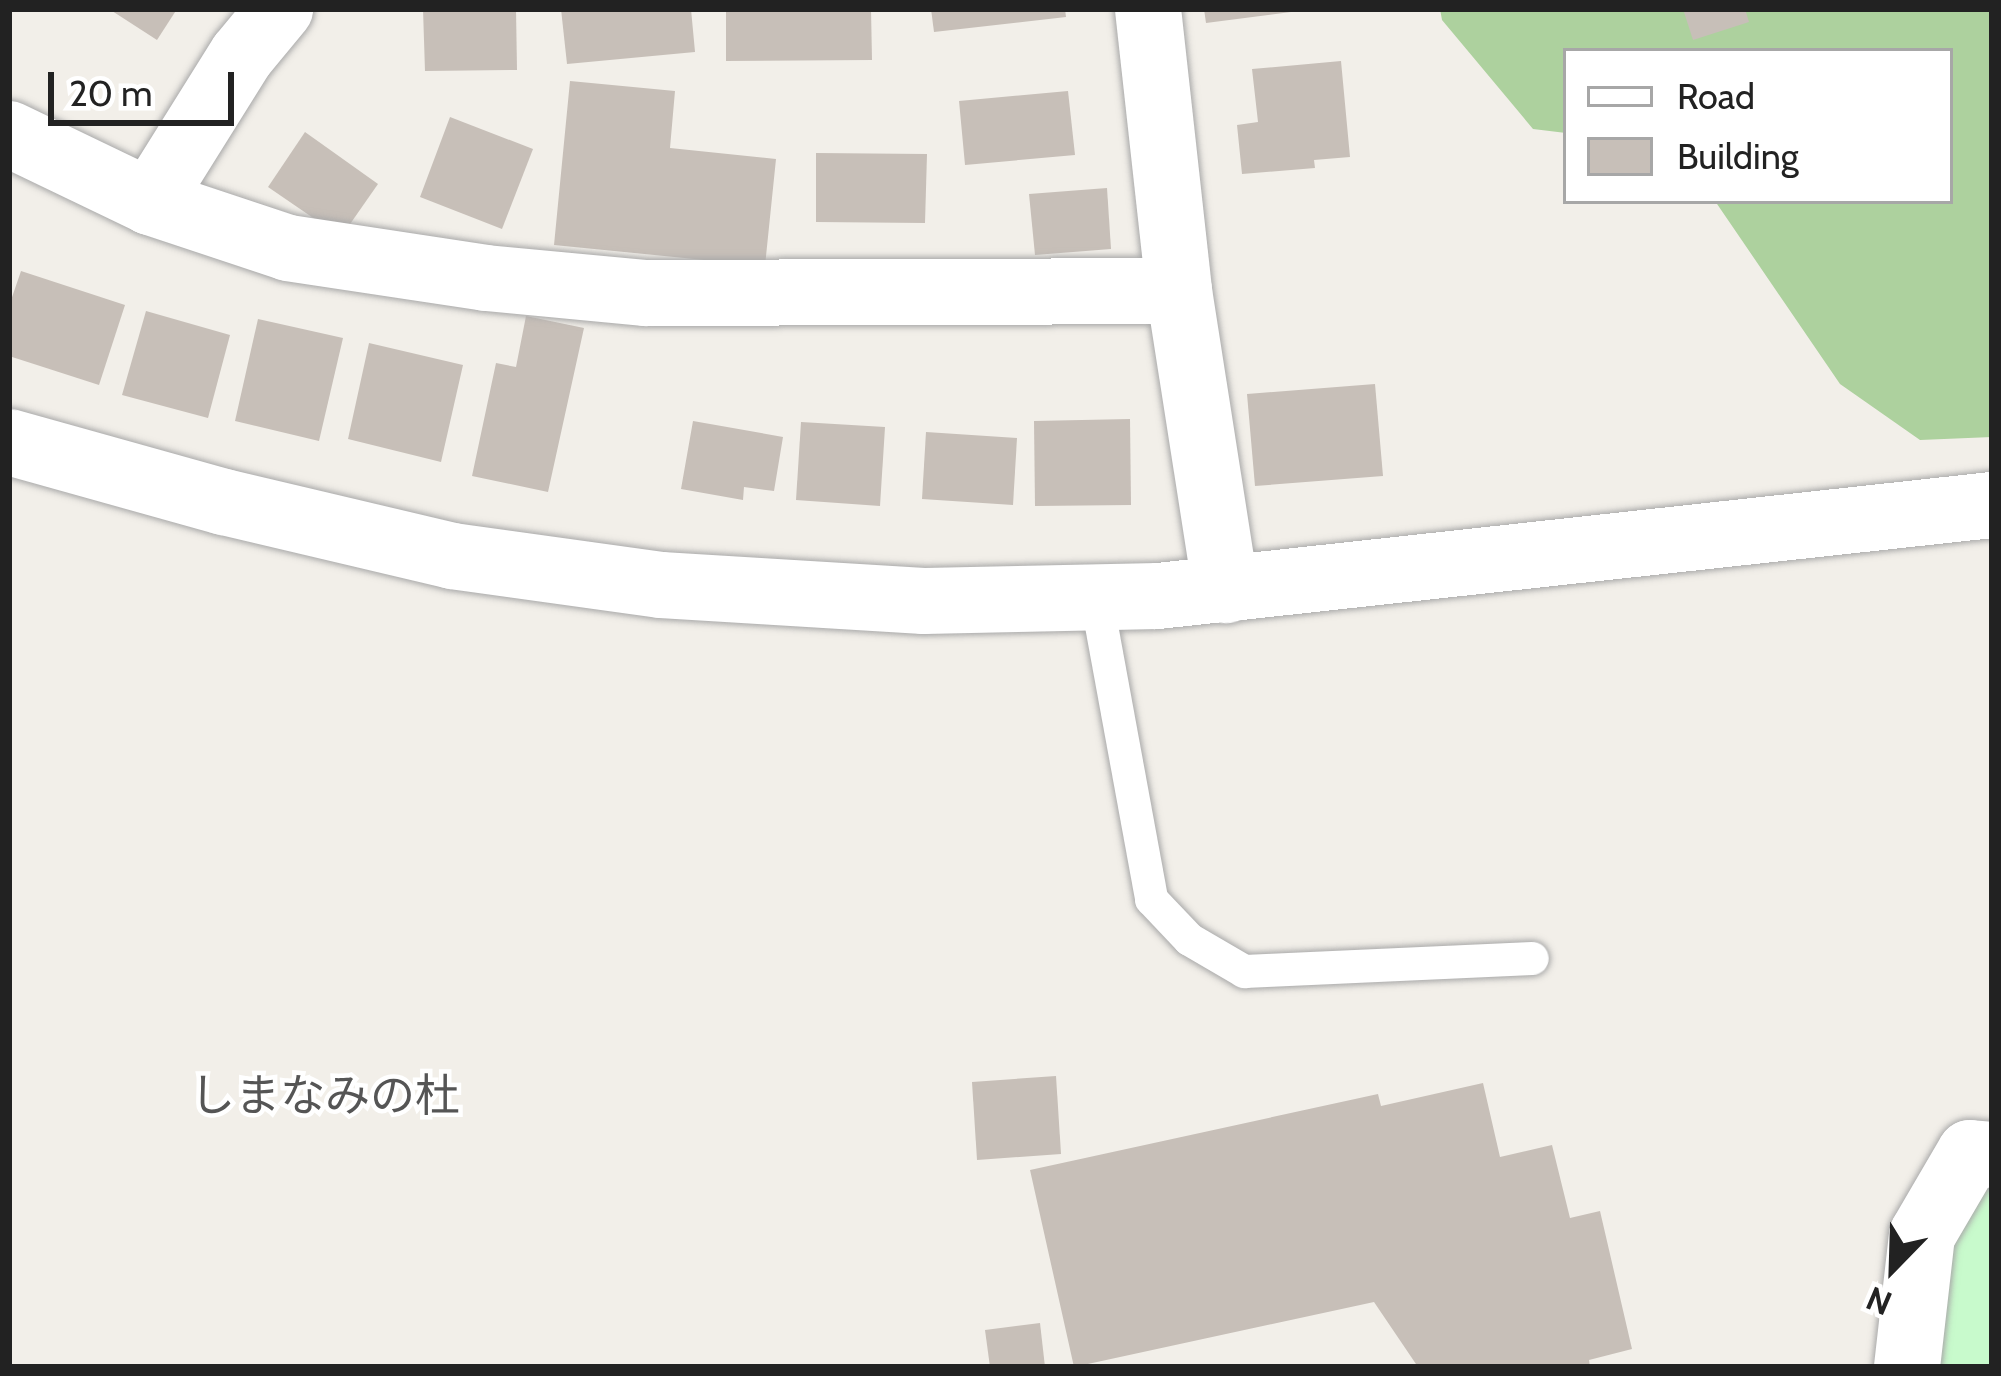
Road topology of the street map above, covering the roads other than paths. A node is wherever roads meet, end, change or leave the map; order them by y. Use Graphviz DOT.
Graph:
graph roads {
  1 [pos="280,9"];
  2 [pos="1148,9"];
  3 [pos="9,134"];
  4 [pos="150,202"];
  5 [pos="1179,292"];
  6 [pos="9,442"];
  7 [pos="1992,505"];
  8 [pos="1226,590"];
  9 [pos="1096,598"];
  10 [pos="1532,958"];
  11 [pos="1992,1155"];
  12 [pos="1906,1367"];
  1 -- 4 [label="street"];
  2 -- 5 [label="street"];
  3 -- 4 [label="street"];
  4 -- 5 [label="street"];
  5 -- 8 [label="street"];
  6 -- 9 [label="street"];
  7 -- 8 [label="street"];
  8 -- 9 [label="street"];
  9 -- 10 [label="lane"];
  11 -- 12 [label="street"];
}
